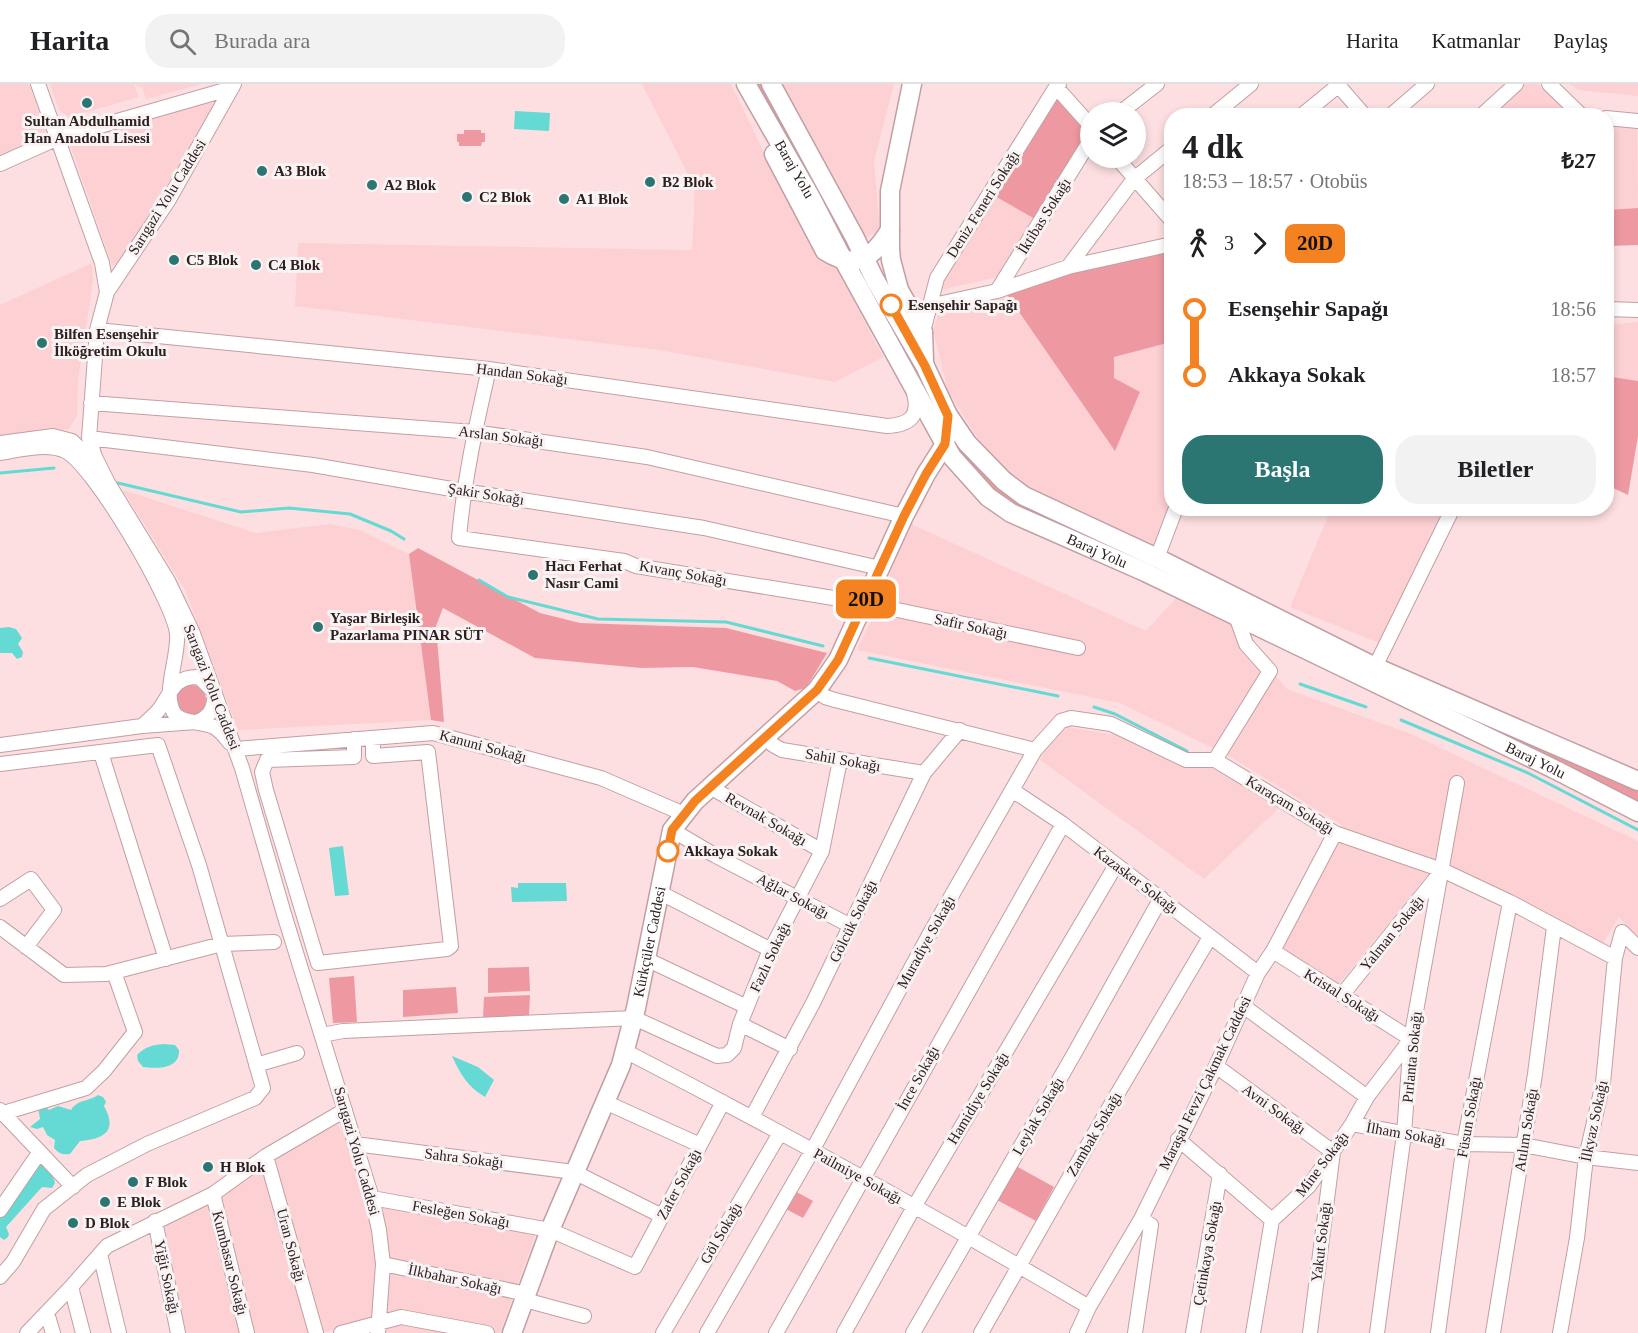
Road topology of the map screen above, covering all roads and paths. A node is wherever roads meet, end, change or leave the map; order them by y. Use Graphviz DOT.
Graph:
graph roads {
  1 [pos="38,84"];
  2 [pos="771,84"];
  3 [pos="912,84"];
  4 [pos="1157,84"];
  5 [pos="1251,84"];
  6 [pos="1338,84"];
  7 [pos="1427,84"];
  8 [pos="1516,84"];
  9 [pos="1549,84"];
  10 [pos="1057,85"];
  11 [pos="233,86"];
  12 [pos="750,91"];
  13 [pos="1134,102"];
  14 [pos="1222,108"];
  15 [pos="1310,108"];
  16 [pos="1358,108"];
  17 [pos="1399,108"];
  18 [pos="1489,108"];
  19 [pos="1571,108"];
  20 [pos="1080,113"];
  21 [pos="1614,119"];
  22 [pos="1638,121"];
  23 [pos="58,138"];
  24 [pos="1164,155"];
  25 [pos="1080,157"];
  26 [pos="0,164"];
  27 [pos="1125,168"];
  28 [pos="1134,179"];
  29 [pos="1164,213"];
  30 [pos="890,230"];
  31 [pos="1164,246"];
  32 [pos="865,258"];
  33 [pos="843,260"];
  34 [pos="1068,267"];
  35 [pos="874,278"];
  36 [pos="899,290"];
  37 [pos="997,291"];
  38 [pos="107,292"];
  39 [pos="862,293"];
  40 [pos="929,306"];
  41 [pos="1614,309"];
  42 [pos="1638,310"];
  43 [pos="97,330"];
  44 [pos="923,332"];
  45 [pos="925,366"];
  46 [pos="489,369"];
  47 [pos="913,388"];
  48 [pos="91,403"];
  49 [pos="924,406"];
  50 [pos="948,416"];
  51 [pos="474,432"];
  52 [pos="89,438"];
  53 [pos="72,441"];
  54 [pos="0,443"];
  55 [pos="945,444"];
  56 [pos="0,453"];
  57 [pos="82,466"];
  58 [pos="926,474"];
  59 [pos="108,483"];
  60 [pos="463,491"];
  61 [pos="904,516"];
  62 [pos="1173,516"];
  63 [pos="1449,516"];
  64 [pos="1153,566"];
  65 [pos="880,568"];
  66 [pos="864,603"];
  67 [pos="1236,616"];
  68 [pos="1078,648"];
  69 [pos="1372,674"];
  70 [pos="171,689"];
  71 [pos="817,690"];
  72 [pos="215,693"];
  73 [pos="195,722"];
  74 [pos="142,726"];
  75 [pos="960,730"];
  76 [pos="765,737"];
  77 [pos="373,738"];
  78 [pos="354,739"];
  79 [pos="0,745"];
  80 [pos="236,749"];
  81 [pos="1035,750"];
  82 [pos="101,753"];
  83 [pos="373,756"];
  84 [pos="354,757"];
  85 [pos="840,760"];
  86 [pos="1215,760"];
  87 [pos="0,764"];
  88 [pos="924,773"];
  89 [pos="1638,781"];
  90 [pos="1457,783"];
  91 [pos="710,787"];
  92 [pos="1012,790"];
  93 [pos="1638,812"];
  94 [pos="684,814"];
  95 [pos="1063,824"];
  96 [pos="672,830"];
  97 [pos="1335,833"];
  98 [pos="822,851"];
  99 [pos="1116,865"];
  100 [pos="1442,870"];
  101 [pos="659,892"];
  102 [pos="798,898"];
  103 [pos="1161,898"];
  104 [pos="0,899"];
  105 [pos="1510,902"];
  106 [pos="851,926"];
  107 [pos="0,927"];
  108 [pos="1554,927"];
  109 [pos="1210,937"];
  110 [pos="274,942"];
  111 [pos="222,944"];
  112 [pos="26,947"];
  113 [pos="1638,948"];
  114 [pos="771,950"];
  115 [pos="1273,951"];
  116 [pos="1615,958"];
  117 [pos="166,959"];
  118 [pos="646,959"];
  119 [pos="114,972"];
  120 [pos="1258,973"];
  121 [pos="1342,995"];
  122 [pos="1242,1005"];
  123 [pos="747,1007"];
  124 [pos="634,1018"];
  125 [pos="740,1024"];
  126 [pos="322,1035"];
  127 [pos="1411,1039"];
  128 [pos="790,1049"];
  129 [pos="625,1051"];
  130 [pos="297,1053"];
  131 [pos="256,1065"];
  132 [pos="1216,1066"];
  133 [pos="1368,1097"];
  134 [pos="605,1102"];
  135 [pos="723,1102"];
  136 [pos="345,1110"];
  137 [pos="1,1112"];
  138 [pos="752,1117"];
  139 [pos="1352,1124"];
  140 [pos="780,1133"];
  141 [pos="1404,1134"];
  142 [pos="1178,1139"];
  143 [pos="355,1144"];
  144 [pos="1464,1144"];
  145 [pos="700,1145"];
  146 [pos="1524,1145"];
  147 [pos="812,1151"];
  148 [pos="1333,1152"];
  149 [pos="39,1153"];
  150 [pos="266,1156"];
  151 [pos="1586,1157"];
  152 [pos="1638,1163"];
  153 [pos="574,1172"];
  154 [pos="1220,1174"];
  155 [pos="862,1178"];
  156 [pos="73,1187"];
  157 [pos="213,1194"];
  158 [pos="372,1198"];
  159 [pos="914,1207"];
  160 [pos="0,1209"];
  161 [pos="662,1216"];
  162 [pos="1141,1219"];
  163 [pos="1272,1220"];
  164 [pos="155,1221"];
  165 [pos="549,1230"];
  166 [pos="968,1237"];
  167 [pos="100,1254"];
  168 [pos="383,1264"];
  169 [pos="1018,1265"];
  170 [pos="635,1267"];
  171 [pos="0,1277"];
  172 [pos="71,1287"];
  173 [pos="526,1297"];
  174 [pos="1089,1307"];
  175 [pos="47,1313"];
  176 [pos="584,1316"];
  177 [pos="378,1328"];
  178 [pos="27,1333"];
  179 [pos="53,1333"];
  180 [pos="83,1333"];
  181 [pos="119,1333"];
  182 [pos="178,1333"];
  183 [pos="248,1333"];
  184 [pos="316,1333"];
  185 [pos="341,1333"];
  186 [pos="487,1333"];
  187 [pos="512,1333"];
  188 [pos="663,1333"];
  189 [pos="707,1333"];
  190 [pos="776,1333"];
  191 [pos="844,1333"];
  192 [pos="913,1333"];
  193 [pos="981,1333"];
  194 [pos="1079,1333"];
  195 [pos="1135,1333"];
  196 [pos="1193,1333"];
  197 [pos="1253,1333"];
  198 [pos="1310,1333"];
  199 [pos="1377,1333"];
  200 [pos="1438,1333"];
  201 [pos="1493,1333"];
  202 [pos="1560,1333"];
  1 -- 23 [label="street"];
  2 -- 32 [label="main road, Baraj Yolu"];
  3 -- 30 [label="main road"];
  4 -- 13 [label="street"];
  5 -- 14 [label="street"];
  6 -- 15 [label="street"];
  6 -- 16 [label="street"];
  7 -- 17 [label="street"];
  8 -- 18 [label="street"];
  9 -- 19 [label="street"];
  10 -- 20 [label="street"];
  10 -- 40 [label="street, Deniz Feneri Sokağı"];
  11 -- 23 [label="street"];
  11 -- 38 [label="street, Sarıgazi Yolu Caddesi"];
  12 -- 33 [label="main road, Baraj Yolu"];
  21 -- 22 [label="street"];
  23 -- 26 [label="street"];
  23 -- 38 [label="street"];
  24 -- 28 [label="street"];
  25 -- 37 [label="street, İktibas Sokağı"];
  27 -- 28 [label="street"];
  28 -- 29 [label="street"];
  28 -- 34 [label="street"];
  30 -- 32 [label="main road"];
  30 -- 36 [label="main road"];
  31 -- 34 [label="street"];
  32 -- 33 [label="main road"];
  32 -- 35 [label="main road, Baraj Yolu"];
  33 -- 39 [label="main road, Baraj Yolu"];
  34 -- 37 [label="street"];
  35 -- 36 [label="main road"];
  35 -- 39 [label="main road"];
  35 -- 45 [label="main road, Baraj Yolu"];
  36 -- 44 [label="main road"];
  37 -- 40 [label="street"];
  38 -- 43 [label="street, Sarıgazi Yolu Caddesi"];
  39 -- 47 [label="main road, Baraj Yolu"];
  40 -- 44 [label="street, Deniz Feneri Sokağı"];
  41 -- 42 [label="street"];
  43 -- 46 [label="street, Handan Sokağı"];
  43 -- 48 [label="street, Sarıgazi Yolu Caddesi"];
  44 -- 45 [label="main road"];
  45 -- 50 [label="main road, Baraj Yolu"];
  46 -- 47 [label="street, Handan Sokağı"];
  46 -- 51 [label="street, Kıvanç Sokağı"];
  47 -- 49 [label="main road, Baraj Yolu"];
  48 -- 51 [label="street, Arslan Sokağı"];
  48 -- 52 [label="street, Sarıgazi Yolu Caddesi"];
  48 -- 53 [label="street"];
  49 -- 55 [label="main road, Baraj Yolu"];
  49 -- 58 [label="main road"];
  50 -- 55 [label="main road"];
  50 -- 64 [label="main road, Baraj Yolu"];
  51 -- 60 [label="street, Kıvanç Sokağı"];
  51 -- 61 [label="street, Arslan Sokağı"];
  52 -- 59 [label="street, Sarıgazi Yolu Caddesi"];
  52 -- 60 [label="street, Şakir Sokağı"];
  53 -- 54 [label="street"];
  53 -- 57 [label="street"];
  53 -- 59 [label="street"];
  55 -- 58 [label="main road, Kürkçüler Caddesi"];
  55 -- 64 [label="main road, Baraj Yolu"];
  56 -- 57 [label="street"];
  57 -- 70 [label="street"];
  58 -- 61 [label="main road, Kürkçüler Caddesi"];
  59 -- 72 [label="street, Sarıgazi Yolu Caddesi"];
  60 -- 65 [label="street, Şakir Sokağı"];
  60 -- 66 [label="street, Kıvanç Sokağı"];
  61 -- 65 [label="main road, Kürkçüler Caddesi"];
  62 -- 64 [label="street"];
  63 -- 69 [label="street"];
  64 -- 67 [label="main road, Baraj Yolu"];
  64 -- 69 [label="main road, Baraj Yolu"];
  65 -- 66 [label="main road, Kürkçüler Caddesi"];
  66 -- 68 [label="street, Safir Sokağı"];
  66 -- 71 [label="main road, Kürkçüler Caddesi"];
  67 -- 69 [label="main road, Baraj Yolu"];
  67 -- 86 [label="street"];
  69 -- 89 [label="main road, Baraj Yolu"];
  69 -- 93 [label="main road, Baraj Yolu"];
  70 -- 72 [label="street"];
  70 -- 73 [label="street"];
  70 -- 74 [label="street"];
  71 -- 75 [label="street"];
  71 -- 76 [label="main road, Kürkçüler Caddesi"];
  72 -- 73 [label="street"];
  72 -- 80 [label="street, Sarıgazi Yolu Caddesi"];
  73 -- 74 [label="street"];
  73 -- 80 [label="street"];
  74 -- 79 [label="street"];
  75 -- 81 [label="street"];
  75 -- 88 [label="street, Gölcük Sokağı"];
  76 -- 85 [label="street, Sahil Sokağı"];
  76 -- 91 [label="main road, Kürkçüler Caddesi"];
  77 -- 78 [label="street, Kanuni Sokağı"];
  77 -- 83 [label="street"];
  77 -- 94 [label="street, Kanuni Sokağı"];
  78 -- 80 [label="street, Kanuni Sokağı"];
  78 -- 84 [label="street"];
  80 -- 126 [label="street, Sarıgazi Yolu Caddesi"];
  81 -- 86 [label="street"];
  81 -- 92 [label="street, Muradiye Sokağı"];
  82 -- 87 [label="street"];
  82 -- 111 [label="street"];
  82 -- 117 [label="street"];
  83 -- 84 [label="street"];
  83 -- 84 [label="street"];
  85 -- 88 [label="street, Sahil Sokağı"];
  85 -- 98 [label="street, Fazlı Sokağı"];
  86 -- 97 [label="street, Karaçam Sokağı"];
  88 -- 106 [label="street, Gölcük Sokağı"];
  90 -- 100 [label="street, Pırlanta Sokağı"];
  91 -- 94 [label="main road, Kürkçüler Caddesi"];
  91 -- 98 [label="street, Revnak Sokağı"];
  92 -- 95 [label="street, Kazasker Sokağı"];
  92 -- 147 [label="street, Muradiye Sokağı"];
  94 -- 96 [label="main road, Kürkçüler Caddesi"];
  95 -- 99 [label="street, Kazasker Sokağı"];
  95 -- 155 [label="street, İnce Sokağı"];
  96 -- 101 [label="main road, Kürkçüler Caddesi"];
  96 -- 102 [label="street, Ağlar Sokağı"];
  97 -- 100 [label="street, Karaçam Sokağı"];
  97 -- 115 [label="street, Maraşal Fevzi Çakmak Caddesi"];
  98 -- 102 [label="street, Fazlı Sokağı"];
  99 -- 103 [label="street, Kazasker Sokağı"];
  99 -- 159 [label="street, Hamidiye Sokağı"];
  100 -- 105 [label="street, Karaçam Sokağı"];
  100 -- 121 [label="street, Yalman Sokağı"];
  100 -- 127 [label="street, Pırlanta Sokağı"];
  101 -- 114 [label="street"];
  101 -- 118 [label="main road, Kürkçüler Caddesi"];
  102 -- 106 [label="street, Ağlar Sokağı"];
  102 -- 114 [label="street, Fazlı Sokağı"];
  103 -- 109 [label="street, Kazasker Sokağı"];
  103 -- 166 [label="street, Leylak Sokağı"];
  104 -- 112 [label="street"];
  105 -- 108 [label="street, Karaçam Sokağı"];
  105 -- 144 [label="street, Füsun Sokağı"];
  106 -- 128 [label="street, Gölcük Sokağı"];
  107 -- 112 [label="street"];
  108 -- 116 [label="street, Karaçam Sokağı"];
  108 -- 146 [label="street, Atılım Sokağı"];
  109 -- 120 [label="street, Kazasker Sokağı"];
  109 -- 169 [label="street, Zambak Sokağı"];
  110 -- 111 [label="street"];
  111 -- 117 [label="street"];
  111 -- 131 [label="street"];
  112 -- 119 [label="street"];
  113 -- 116 [label="street, İlkyaz Sokağı"];
  114 -- 123 [label="street, Fazlı Sokağı"];
  115 -- 120 [label="street, Maraşal Fevzi Çakmak Caddesi"];
  115 -- 121 [label="street, Kristal Sokağı"];
  116 -- 151 [label="street, İlkyaz Sokağı"];
  117 -- 119 [label="street"];
  118 -- 123 [label="street"];
  118 -- 124 [label="main road, Kürkçüler Caddesi"];
  119 -- 137 [label="street"];
  120 -- 122 [label="street, Maraşal Fevzi Çakmak Caddesi"];
  121 -- 127 [label="street, Kristal Sokağı"];
  122 -- 132 [label="street, Maraşal Fevzi Çakmak Caddesi"];
  122 -- 133 [label="street"];
  123 -- 125 [label="street, Fazlı Sokağı"];
  124 -- 125 [label="street, Fazlı Sokağı"];
  124 -- 126 [label="street"];
  124 -- 129 [label="main road, Kürkçüler Caddesi"];
  125 -- 128 [label="street"];
  126 -- 136 [label="street, Sarıgazi Yolu Caddesi"];
  127 -- 133 [label="street, Mine Sokağı"];
  127 -- 141 [label="street, Pırlanta Sokağı"];
  128 -- 138 [label="street, Gölcük Sokağı"];
  129 -- 134 [label="main road, Kürkçüler Caddesi"];
  129 -- 135 [label="street, Pailmiye Sokağı"];
  130 -- 131 [label="street"];
  131 -- 156 [label="street"];
  132 -- 142 [label="street, Maraşal Fevzi Çakmak Caddesi"];
  132 -- 148 [label="street, Avni Sokağı"];
  133 -- 139 [label="street, Mine Sokağı"];
  134 -- 145 [label="street"];
  134 -- 153 [label="main road, Kürkçüler Caddesi"];
  135 -- 138 [label="street, Pailmiye Sokağı"];
  135 -- 145 [label="street, Zafer Sokağı"];
  136 -- 143 [label="street, Sarıgazi Yolu Caddesi"];
  136 -- 150 [label="street"];
  137 -- 149 [label="street"];
  138 -- 140 [label="street, Pailmiye Sokağı"];
  139 -- 141 [label="street, İlham Sokağı"];
  139 -- 148 [label="street, Mine Sokağı"];
  140 -- 147 [label="street, Pailmiye Sokağı"];
  140 -- 188 [label="street, Göl Sokağı"];
  141 -- 144 [label="street, İlham Sokağı"];
  141 -- 199 [label="street, Pırlanta Sokağı"];
  142 -- 154 [label="street"];
  142 -- 162 [label="street, Maraşal Fevzi Çakmak Caddesi"];
  143 -- 153 [label="street, Sahra Sokağı"];
  143 -- 158 [label="street, Sarıgazi Yolu Caddesi"];
  144 -- 146 [label="street, İlham Sokağı"];
  144 -- 200 [label="street, Füsun Sokağı"];
  145 -- 161 [label="street, Zafer Sokağı"];
  146 -- 151 [label="street, İlham Sokağı"];
  146 -- 201 [label="street, Atılım Sokağı"];
  147 -- 155 [label="street, Pailmiye Sokağı"];
  147 -- 189 [label="street, Muradiye Sokağı"];
  148 -- 163 [label="street, Mine Sokağı"];
  148 -- 198 [label="street, Yakut Sokağı"];
  149 -- 156 [label="street"];
  149 -- 160 [label="street"];
  150 -- 157 [label="street"];
  150 -- 184 [label="street, Uran Sokağı"];
  151 -- 152 [label="street, İlham Sokağı"];
  151 -- 202 [label="street, İlkyaz Sokağı"];
  153 -- 161 [label="street, Sahra Sokağı"];
  153 -- 165 [label="main road, Kürkçüler Caddesi"];
  154 -- 163 [label="street"];
  154 -- 196 [label="street, Çetinkaya Sokağı"];
  155 -- 159 [label="street, Pailmiye Sokağı"];
  155 -- 190 [label="street, İnce Sokağı"];
  156 -- 171 [label="street"];
  157 -- 164 [label="street"];
  157 -- 183 [label="street, Kumbasar Sokağı"];
  158 -- 165 [label="street, Fesleğen Sokağı"];
  158 -- 168 [label="street, Sarıgazi Yolu Caddesi"];
  159 -- 166 [label="street, Pailmiye Sokağı"];
  159 -- 191 [label="street, Hamidiye Sokağı"];
  161 -- 170 [label="street, Zafer Sokağı"];
  162 -- 174 [label="street, Maraşal Fevzi Çakmak Caddesi"];
  162 -- 195 [label="street"];
  163 -- 197 [label="street"];
  164 -- 167 [label="street"];
  164 -- 182 [label="street, Yiğit Sokağı"];
  165 -- 170 [label="street, Fesleğen Sokağı"];
  165 -- 173 [label="main road, Kürkçüler Caddesi"];
  166 -- 169 [label="street, Pailmiye Sokağı"];
  166 -- 192 [label="street, Leylak Sokağı"];
  167 -- 172 [label="street"];
  167 -- 181 [label="street"];
  168 -- 173 [label="street, İlkbahar Sokağı"];
  168 -- 177 [label="street, Sarıgazi Yolu Caddesi"];
  169 -- 174 [label="street, Pailmiye Sokağı"];
  169 -- 193 [label="street, Zambak Sokağı"];
  172 -- 175 [label="street"];
  172 -- 180 [label="street"];
  173 -- 176 [label="street, İlkbahar Sokağı"];
  173 -- 187 [label="main road, Kürkçüler Caddesi"];
  174 -- 194 [label="street, Maraşal Fevzi Çakmak Caddesi"];
  175 -- 178 [label="street"];
  175 -- 179 [label="street"];
  177 -- 185 [label="street"];
  177 -- 186 [label="street"];
}
